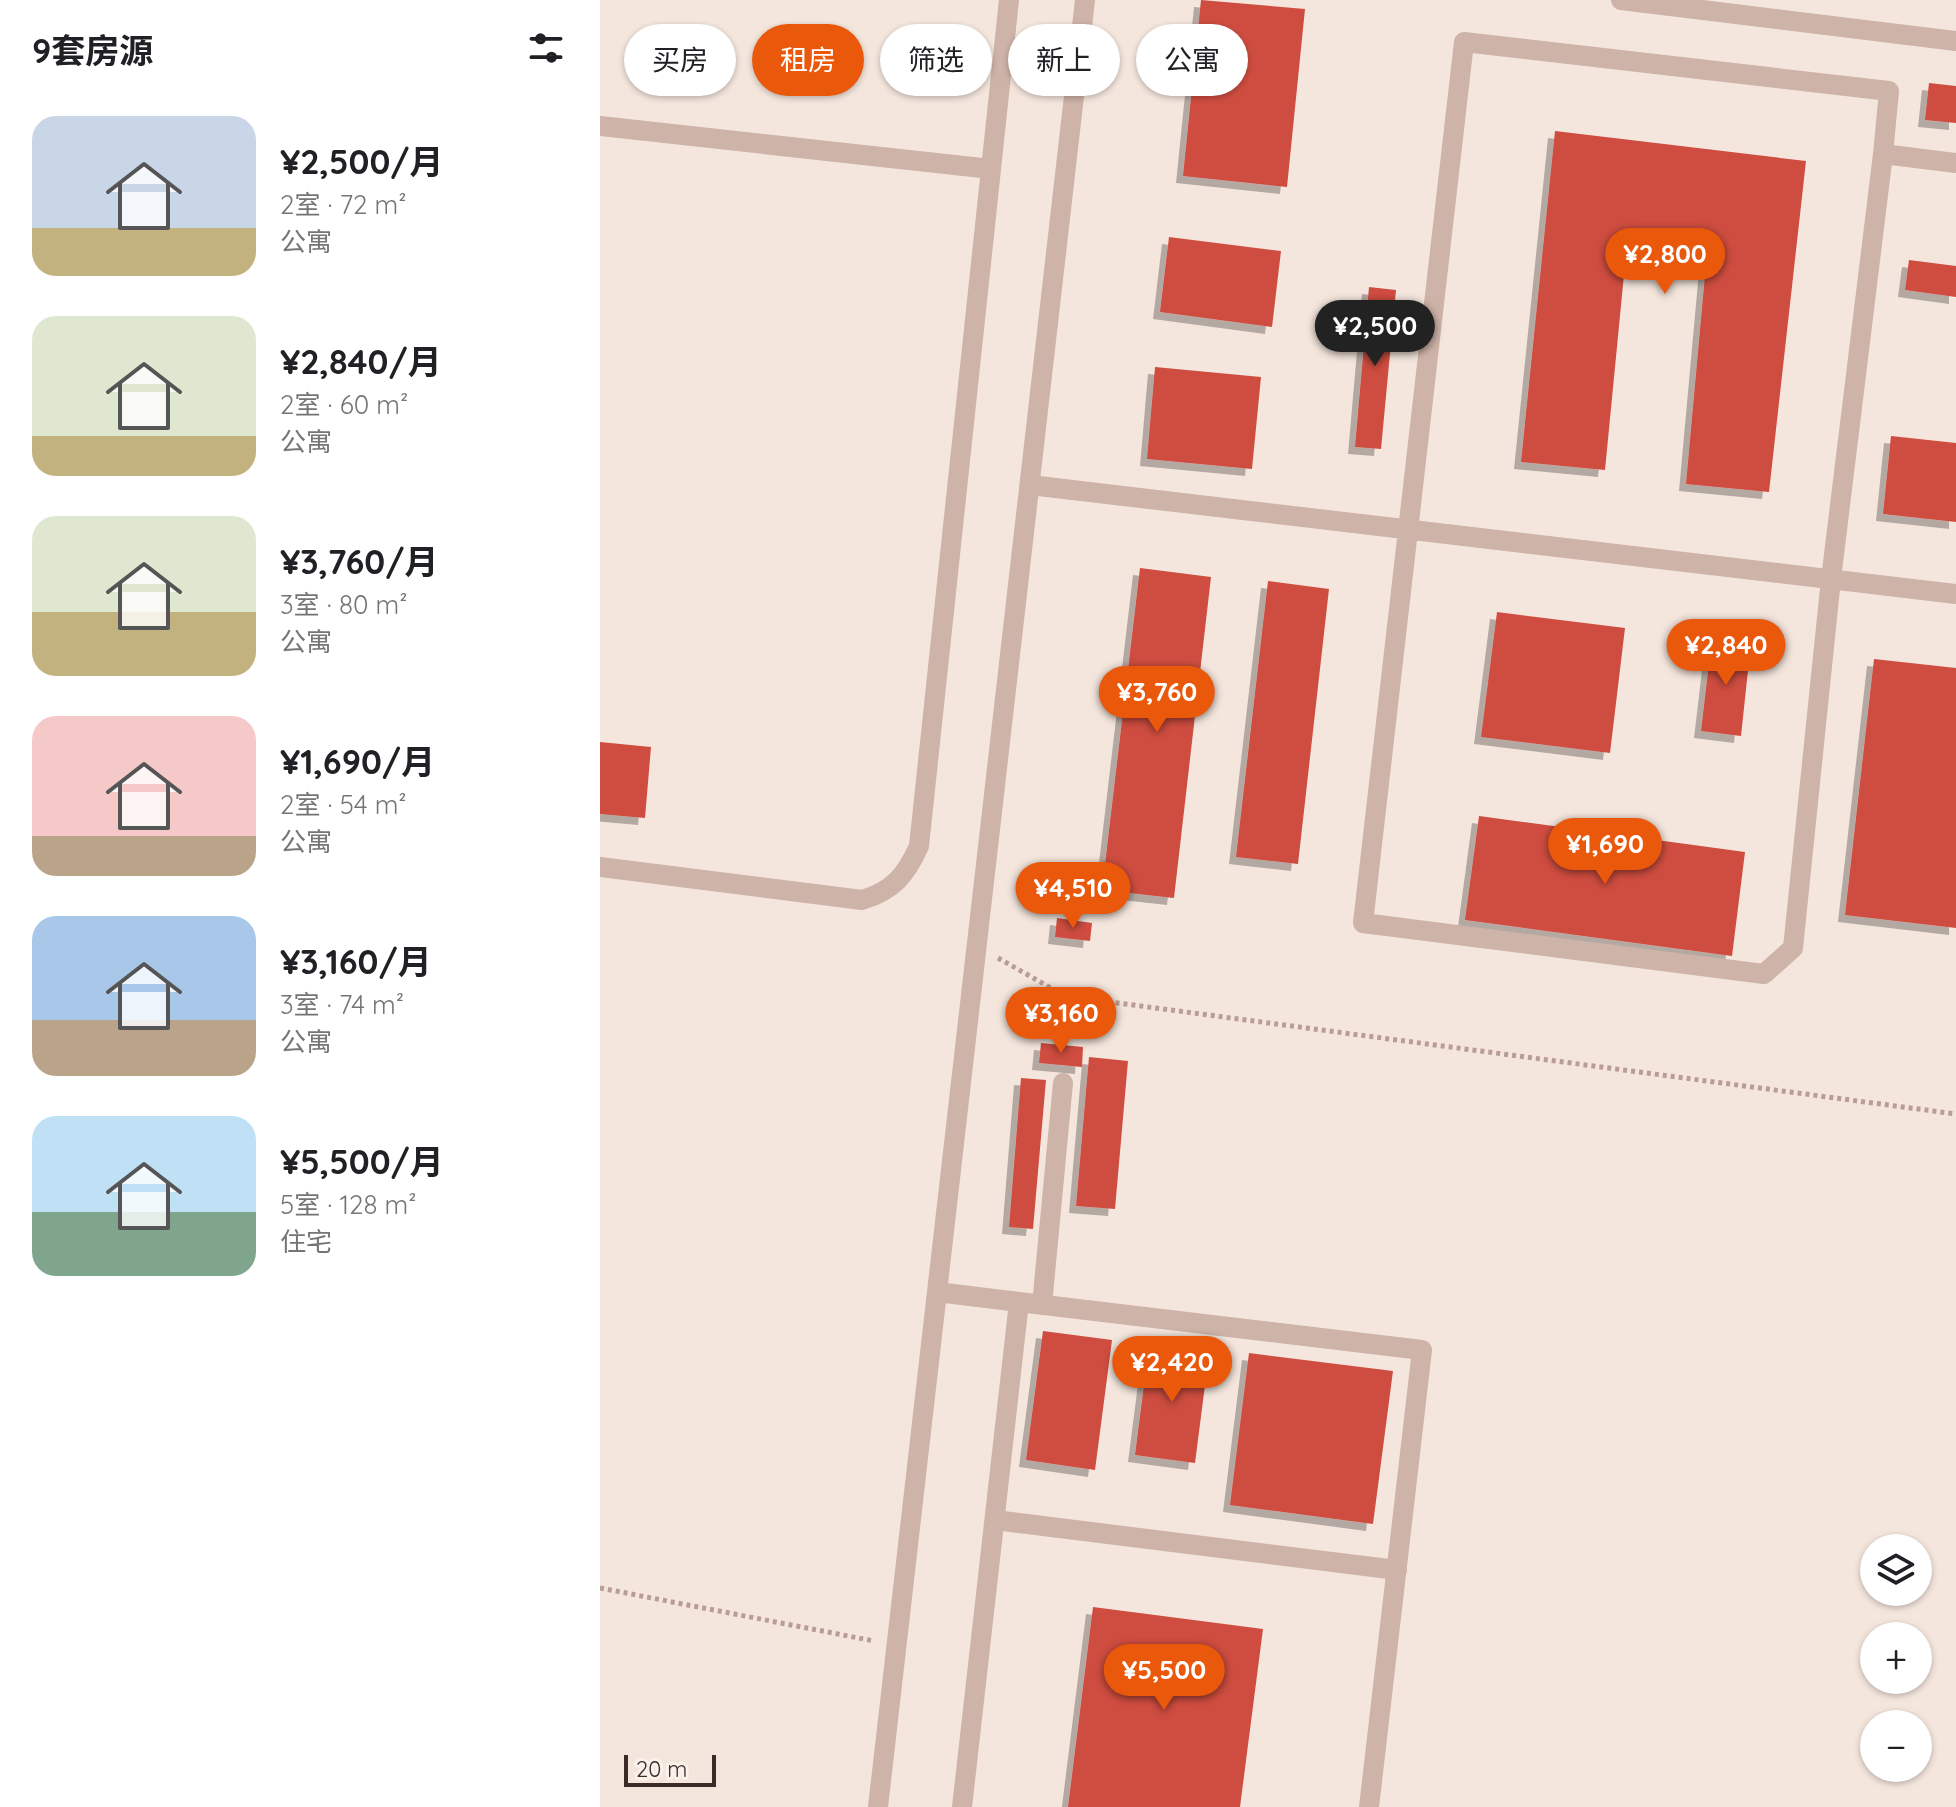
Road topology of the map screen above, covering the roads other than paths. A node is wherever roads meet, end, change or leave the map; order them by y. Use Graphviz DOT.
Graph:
graph roads {
  1 [pos="1009,0"];
  2 [pos="1085,0"];
  3 [pos="1621,0"];
  4 [pos="1773,9"];
  5 [pos="1956,41"];
  6 [pos="600,126"];
  7 [pos="1883,154"];
  8 [pos="1956,163"];
  9 [pos="991,169"];
  10 [pos="1030,485"];
  11 [pos="1408,529"];
  12 [pos="1831,579"];
  13 [pos="1956,594"];
  14 [pos="600,867"];
  15 [pos="1063,1083"];
  16 [pos="937,1292"];
  17 [pos="1019,1302"];
  18 [pos="1042,1305"];
  19 [pos="995,1520"];
  20 [pos="1397,1570"];
  21 [pos="878,1807"];
  22 [pos="962,1807"];
  23 [pos="1369,1807"];
  1 -- 9 [label="street"];
  2 -- 10 [label="street"];
  3 -- 4 [label="street"];
  4 -- 5 [label="street"];
  6 -- 9 [label="street"];
  7 -- 8 [label="street"];
  7 -- 11 [label="street"];
  7 -- 12 [label="street"];
  9 -- 14 [label="street"];
  10 -- 11 [label="street"];
  10 -- 16 [label="street"];
  11 -- 12 [label="street"];
  11 -- 12 [label="street"];
  12 -- 13 [label="street"];
  15 -- 18 [label="street"];
  16 -- 17 [label="street"];
  16 -- 21 [label="street"];
  17 -- 18 [label="street"];
  17 -- 19 [label="street"];
  18 -- 20 [label="street"];
  19 -- 20 [label="street"];
  19 -- 22 [label="street"];
  20 -- 23 [label="street"];
}
